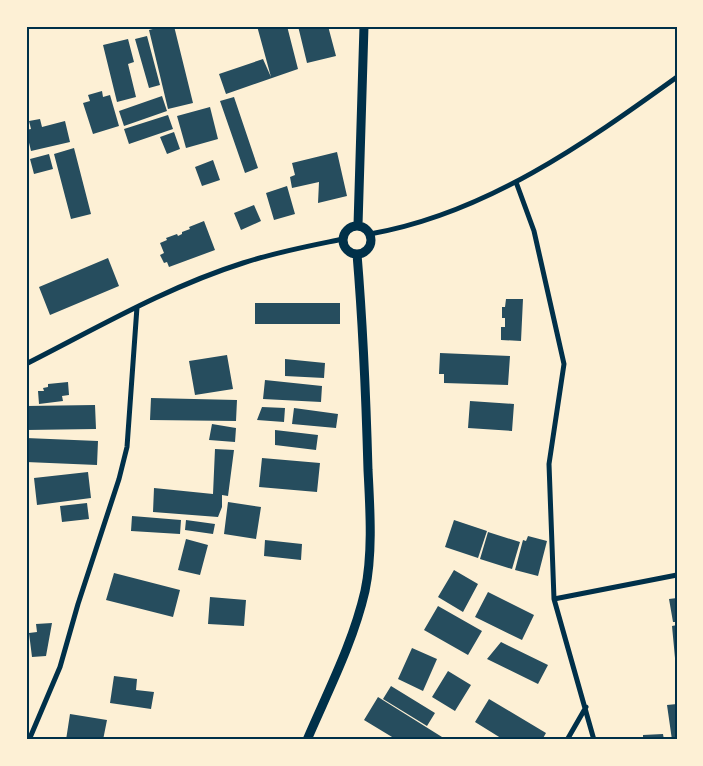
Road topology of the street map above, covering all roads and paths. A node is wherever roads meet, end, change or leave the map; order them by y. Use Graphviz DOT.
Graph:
graph roads {
  1 [pos="364,26"];
  2 [pos="677,77"];
  3 [pos="516,182"];
  4 [pos="358,225"];
  5 [pos="370,234"];
  6 [pos="343,239"];
  7 [pos="357,254"];
  8 [pos="137,307"];
  9 [pos="26,364"];
  10 [pos="677,575"];
  11 [pos="554,600"];
  12 [pos="586,707"];
  13 [pos="29,740"];
  14 [pos="307,740"];
  15 [pos="567,740"];
  16 [pos="594,740"];
  1 -- 4 [label="street"];
  2 -- 3 [label="street"];
  3 -- 5 [label="street"];
  3 -- 11 [label="street"];
  4 -- 5 [label="street"];
  4 -- 6 [label="street"];
  5 -- 7 [label="street"];
  6 -- 7 [label="street"];
  6 -- 8 [label="street"];
  7 -- 14 [label="street"];
  8 -- 9 [label="street"];
  8 -- 13 [label="street"];
  10 -- 11 [label="street"];
  11 -- 12 [label="street"];
  12 -- 15 [label="street"];
  12 -- 16 [label="street"];
}
